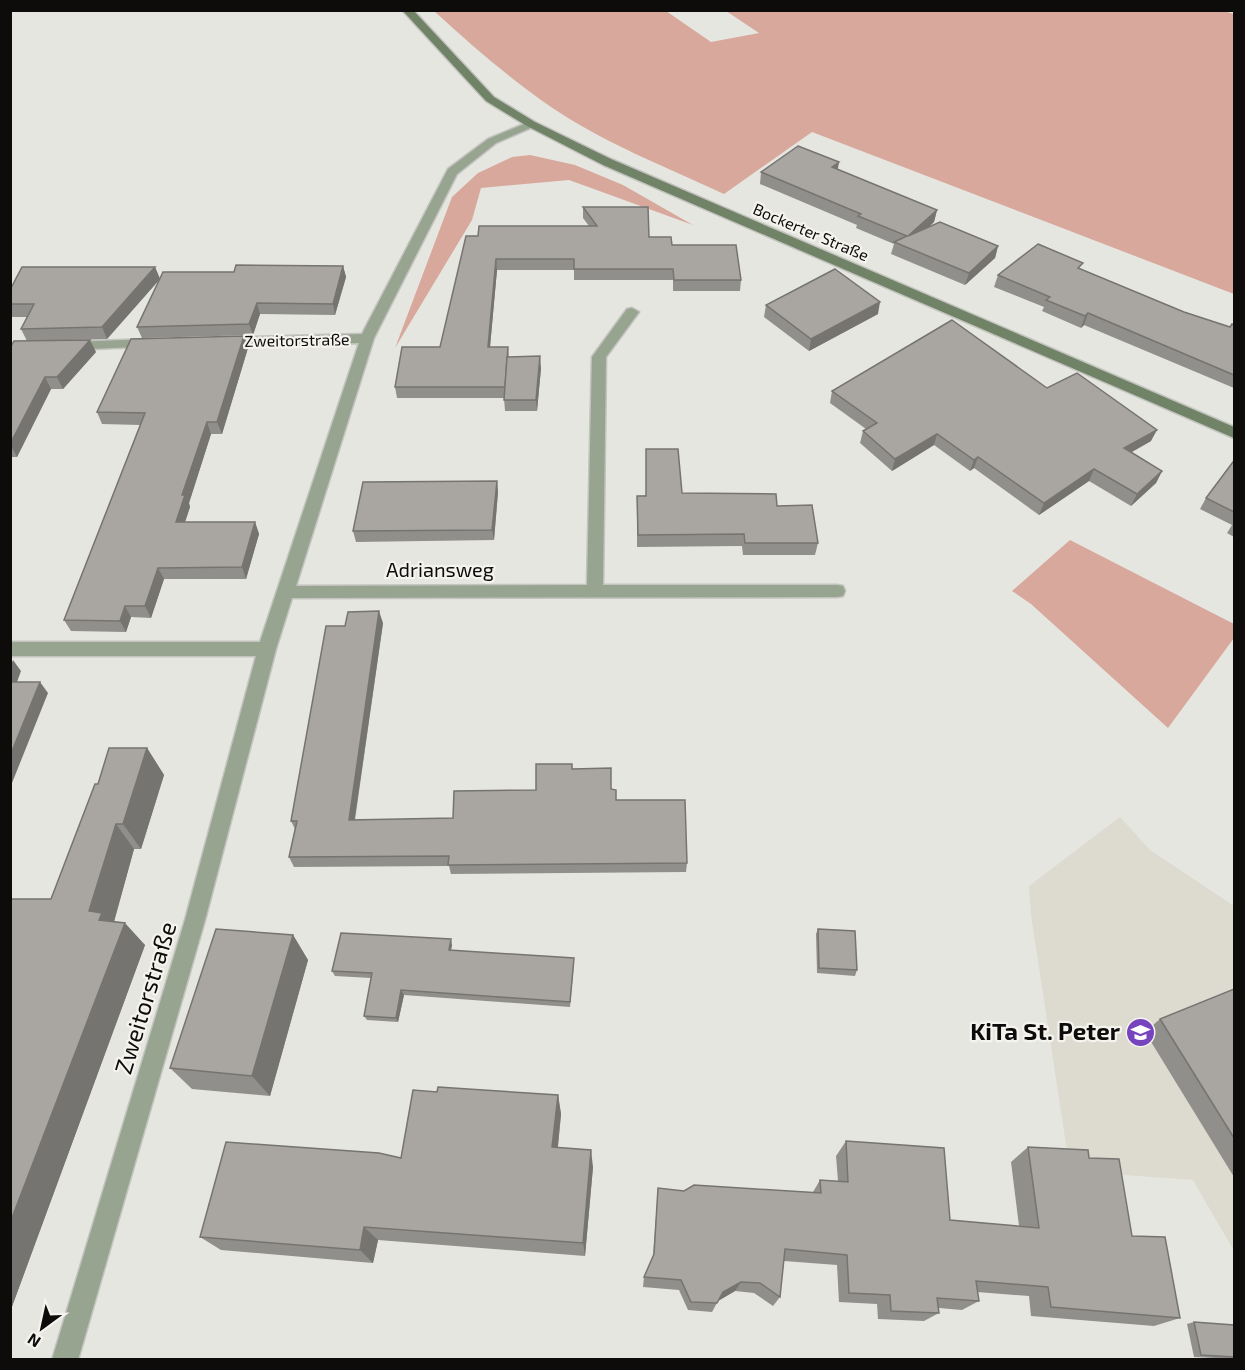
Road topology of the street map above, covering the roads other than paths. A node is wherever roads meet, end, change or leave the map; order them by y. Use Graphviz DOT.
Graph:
graph roads {
  1 [pos="407,10"];
  2 [pos="531,124"];
  3 [pos="632,312"];
  4 [pos="367,338"];
  5 [pos="212,342"];
  6 [pos="165,343"];
  7 [pos="58,346"];
  8 [pos="1234,433"];
  9 [pos="595,590"];
  10 [pos="837,591"];
  11 [pos="285,592"];
  12 [pos="267,649"];
  13 [pos="10,650"];
  14 [pos="65,1359"];
  1 -- 2 [label="street, Bockerter Straße"];
  2 -- 4 [label="street, Zweitorstraße"];
  2 -- 8 [label="street, Bockerter Straße"];
  3 -- 9 [label="street"];
  4 -- 5 [label="street, Zweitorstraße"];
  4 -- 11 [label="street, Zweitorstraße"];
  6 -- 7 [label="street"];
  9 -- 10 [label="street, Adriansweg"];
  9 -- 11 [label="street, Adriansweg"];
  11 -- 12 [label="street, Zweitorstraße"];
  12 -- 13 [label="street"];
  12 -- 14 [label="street, Zweitorstraße"];
}
